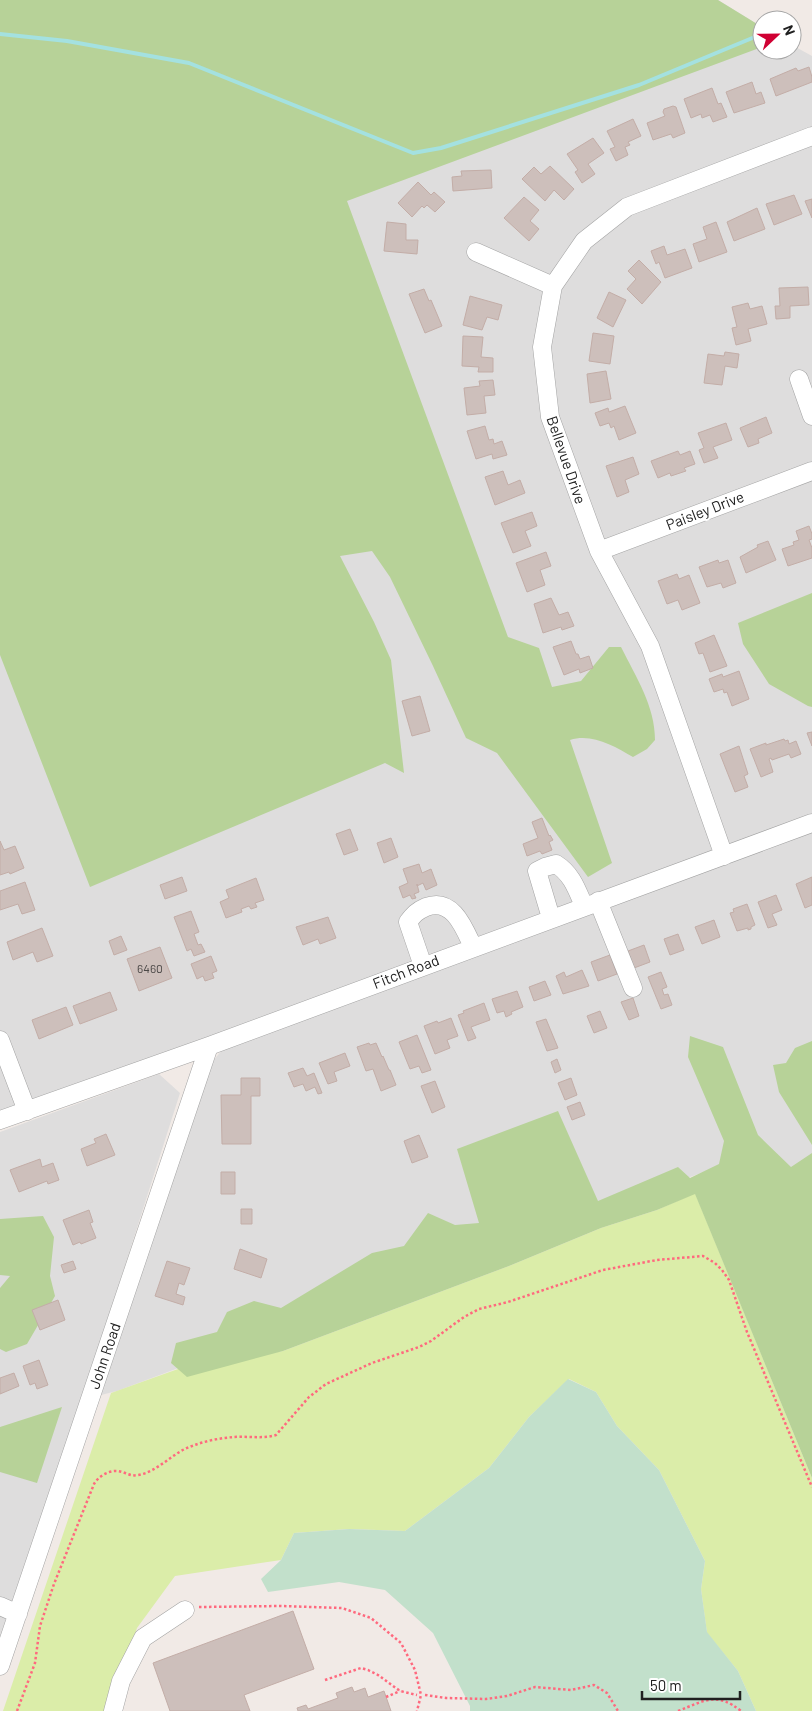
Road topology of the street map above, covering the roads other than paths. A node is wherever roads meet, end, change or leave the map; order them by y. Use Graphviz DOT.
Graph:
graph roads {
  1 [pos="812,136"];
  2 [pos="476,252"];
  3 [pos="552,286"];
  4 [pos="799,379"];
  5 [pos="812,416"];
  6 [pos="812,471"];
  7 [pos="599,551"];
  8 [pos="812,823"];
  9 [pos="724,856"];
  10 [pos="591,904"];
  11 [pos="551,918"];
  12 [pos="473,947"];
  13 [pos="423,966"];
  14 [pos="633,988"];
  15 [pos="0,1040"];
  16 [pos="209,1046"];
  17 [pos="27,1111"];
  18 [pos="0,1120"];
  19 [pos="0,1606"];
  20 [pos="185,1610"];
  21 [pos="18,1614"];
  22 [pos="0,1666"];
  23 [pos="113,1711"];
  1 -- 3 [label="street, Bellevue Drive"];
  2 -- 3 [label="street"];
  3 -- 7 [label="street, Bellevue Drive"];
  4 -- 5 [label="street"];
  6 -- 7 [label="street, Paisley Drive"];
  7 -- 9 [label="street, Bellevue Drive"];
  8 -- 9 [label="street, Fitch Road"];
  9 -- 10 [label="street, Fitch Road"];
  10 -- 11 [label="street, Fitch Road"];
  10 -- 11 [label="street"];
  10 -- 14 [label="street"];
  11 -- 12 [label="street, Fitch Road"];
  12 -- 13 [label="street, Fitch Road"];
  12 -- 13 [label="street"];
  13 -- 16 [label="street, Fitch Road"];
  15 -- 17 [label="street"];
  16 -- 17 [label="street, Fitch Road"];
  16 -- 21 [label="street, John Road"];
  17 -- 18 [label="street, Fitch Road"];
  19 -- 21 [label="street"];
  20 -- 23 [label="street"];
  21 -- 22 [label="street, John Road"];
}
